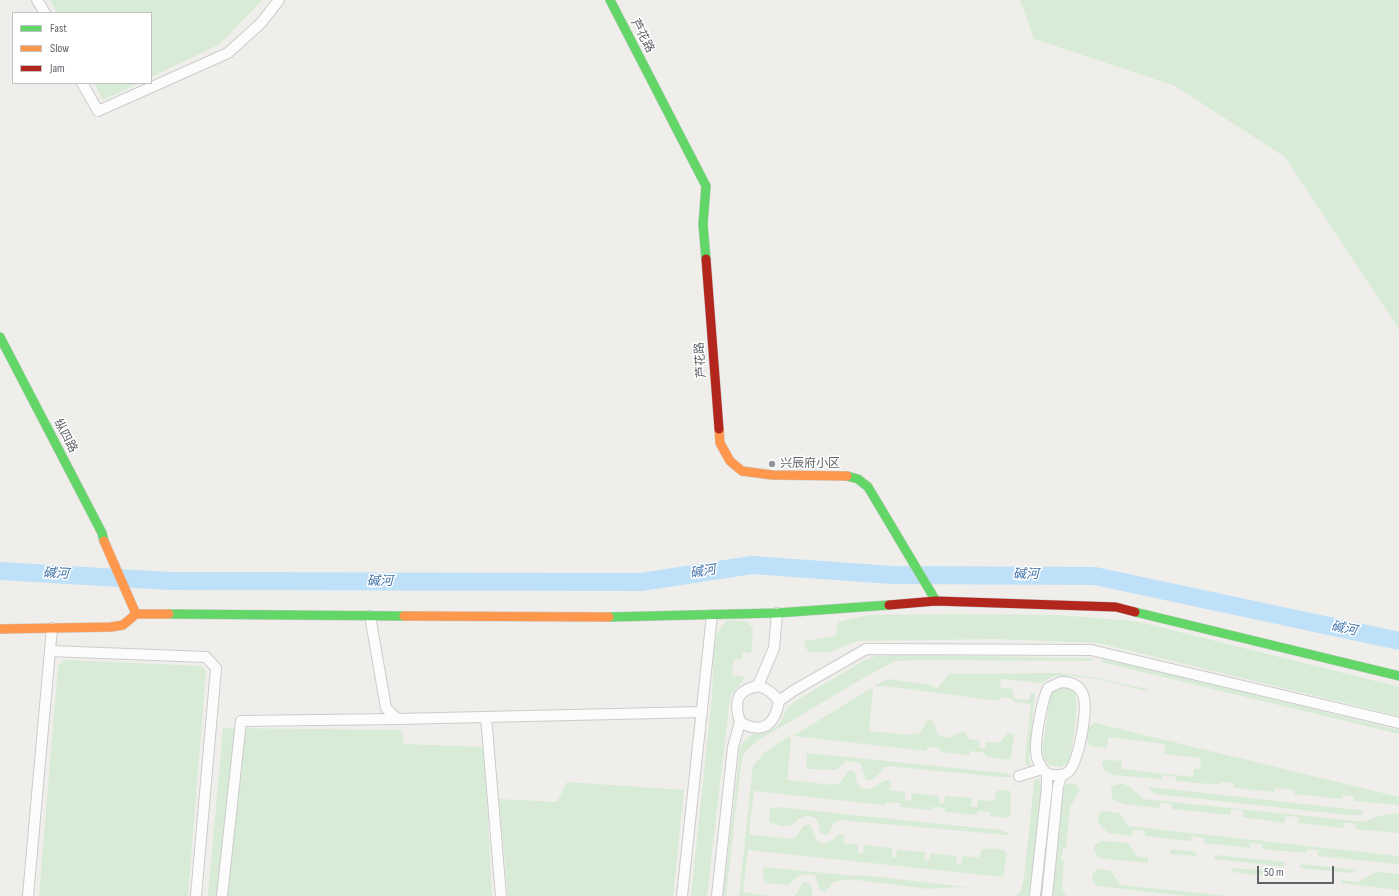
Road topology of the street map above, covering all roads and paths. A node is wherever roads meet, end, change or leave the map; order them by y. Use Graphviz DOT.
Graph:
graph roads {
  1 [pos="38,0"];
  2 [pos="279,0"];
  3 [pos="610,0"];
  4 [pos="44,12"];
  5 [pos="83,84"];
  6 [pos="0,337"];
  7 [pos="936,601"];
  8 [pos="777,613"];
  9 [pos="136,614"];
  10 [pos="712,615"];
  11 [pos="370,616"];
  12 [pos="52,628"];
  13 [pos="0,629"];
  14 [pos="50,651"];
  15 [pos="1399,676"];
  16 [pos="758,686"];
  17 [pos="779,701"];
  18 [pos="702,712"];
  19 [pos="486,717"];
  20 [pos="397,719"];
  21 [pos="740,722"];
  22 [pos="1399,724"];
  23 [pos="1044,772"];
  24 [pos="1019,776"];
  25 [pos="1061,776"];
  26 [pos="28,896"];
  27 [pos="196,896"];
  28 [pos="222,896"];
  29 [pos="501,896"];
  30 [pos="682,896"];
  31 [pos="716,896"];
  32 [pos="1036,896"];
  33 [pos="1047,896"];
  1 -- 4 [label="street"];
  2 -- 5 [label="street"];
  3 -- 7 [label="street, 芦花路"];
  6 -- 9 [label="street, 纵四路"];
  7 -- 8 [label="street"];
  7 -- 15 [label="street"];
  8 -- 10 [label="street"];
  8 -- 16 [label="street"];
  9 -- 11 [label="street"];
  9 -- 12 [label="street"];
  10 -- 11 [label="street"];
  10 -- 18 [label="street"];
  11 -- 20 [label="street"];
  12 -- 13 [label="street"];
  12 -- 14 [label="street"];
  14 -- 26 [label="street"];
  14 -- 27 [label="street"];
  16 -- 17 [label="street"];
  16 -- 21 [label="street"];
  17 -- 21 [label="street"];
  17 -- 22 [label="street"];
  18 -- 19 [label="street"];
  18 -- 30 [label="street"];
  19 -- 20 [label="street"];
  19 -- 29 [label="street"];
  20 -- 28 [label="street"];
  21 -- 31 [label="street"];
  23 -- 24 [label="street"];
  23 -- 25 [label="street"];
  23 -- 25 [label="street"];
  23 -- 32 [label="street"];
  25 -- 33 [label="street"];
}
